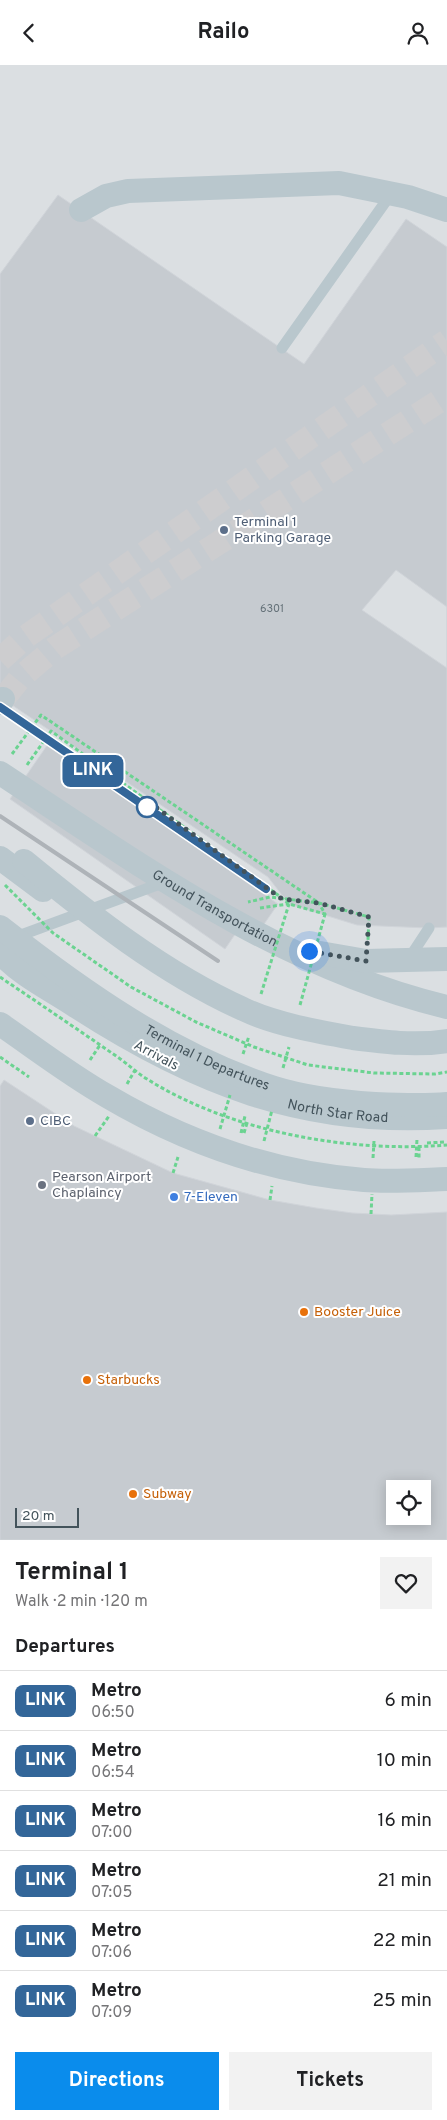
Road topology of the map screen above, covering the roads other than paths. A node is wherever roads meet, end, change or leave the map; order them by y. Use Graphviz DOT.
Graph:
graph roads {
  1 [pos="391,194"];
  2 [pos="81,210"];
  3 [pos="447,210"];
  4 [pos="282,348"];
  5 [pos="4,766"];
  6 [pos="0,845"];
  7 [pos="0,858"];
  8 [pos="166,881"];
  9 [pos="78,915"];
  10 [pos="0,927"];
  11 [pos="429,928"];
  12 [pos="250,930"];
  13 [pos="0,943"];
  14 [pos="0,952"];
  15 [pos="447,959"];
  16 [pos="0,960"];
  17 [pos="407,962"];
  18 [pos="447,1007"];
  19 [pos="0,1024"];
  20 [pos="447,1041"];
  21 [pos="447,1049"];
  22 [pos="447,1104"];
  23 [pos="447,1119"];
  24 [pos="447,1179"];
  1 -- 2 [label="street"];
  1 -- 3 [label="street"];
  1 -- 4 [label="lane"];
  5 -- 8 [label="street, Ground Transportation"];
  6 -- 20 [label="street, bridge"];
  7 -- 9 [label="street"];
  8 -- 9 [label="lane"];
  8 -- 12 [label="street, Ground Transportation"];
  9 -- 13 [label="lane"];
  9 -- 21 [label="street"];
  10 -- 22 [label="street, Terminal 1 Departures, bridge"];
  11 -- 17 [label="lane"];
  12 -- 17 [label="street"];
  12 -- 18 [label="street, Ground Transportation"];
  14 -- 23 [label="street, North Star Road"];
  15 -- 17 [label="street"];
  16 -- 23 [label="street, Arrivals"];
  19 -- 24 [label="street"];
}
